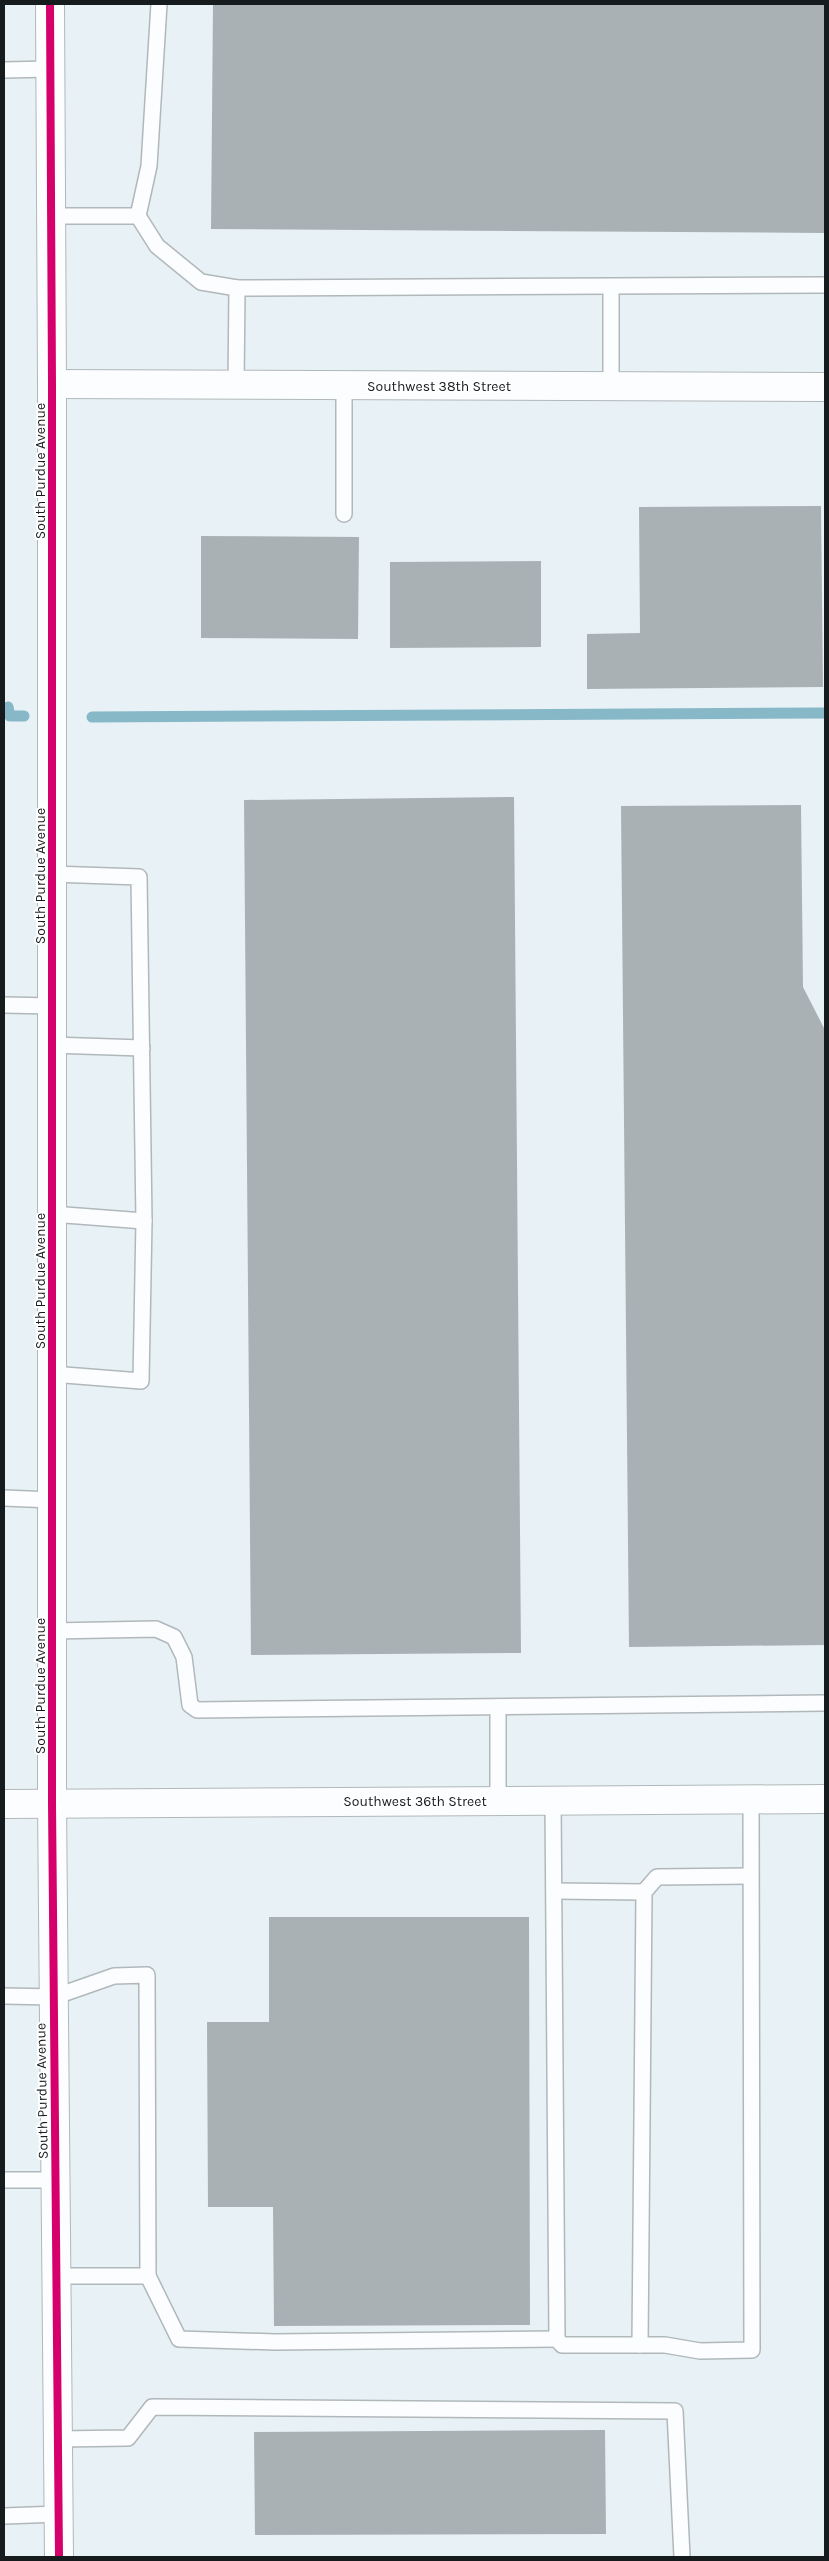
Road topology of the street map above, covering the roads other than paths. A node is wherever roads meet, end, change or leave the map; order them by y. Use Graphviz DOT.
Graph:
graph roads {
  1 [pos="50,4"];
  2 [pos="160,4"];
  3 [pos="50,69"];
  4 [pos="4,70"];
  5 [pos="51,216"];
  6 [pos="138,216"];
  7 [pos="825,285"];
  8 [pos="610,287"];
  9 [pos="237,288"];
  10 [pos="52,384"];
  11 [pos="236,384"];
  12 [pos="344,385"];
  13 [pos="610,386"];
  14 [pos="825,388"];
  15 [pos="344,514"];
  16 [pos="52,874"];
  17 [pos="4,1005"];
  18 [pos="52,1006"];
  19 [pos="52,1045"];
  20 [pos="142,1048"];
  21 [pos="52,1214"];
  22 [pos="144,1221"];
  23 [pos="52,1374"];
  24 [pos="4,1498"];
  25 [pos="52,1500"];
  26 [pos="52,1631"];
  27 [pos="825,1703"];
  28 [pos="498,1706"];
  29 [pos="751,1799"];
  30 [pos="825,1799"];
  31 [pos="498,1800"];
  32 [pos="553,1800"];
  33 [pos="4,1804"];
  34 [pos="52,1804"];
  35 [pos="750,1876"];
  36 [pos="554,1891"];
  37 [pos="644,1892"];
  38 [pos="4,1996"];
  39 [pos="54,1997"];
  40 [pos="4,2180"];
  41 [pos="56,2180"];
  42 [pos="56,2276"];
  43 [pos="148,2276"];
  44 [pos="557,2339"];
  45 [pos="640,2345"];
  46 [pos="58,2439"];
  47 [pos="59,2514"];
  48 [pos="4,2516"];
  49 [pos="59,2557"];
  50 [pos="682,2557"];
  1 -- 3 [label="street, South Purdue Avenue"];
  2 -- 6 [label="lane"];
  3 -- 4 [label="lane"];
  3 -- 5 [label="street, South Purdue Avenue"];
  5 -- 6 [label="lane"];
  5 -- 10 [label="street, South Purdue Avenue"];
  6 -- 9 [label="lane"];
  7 -- 8 [label="lane"];
  8 -- 9 [label="lane"];
  8 -- 13 [label="lane"];
  9 -- 11 [label="lane"];
  10 -- 11 [label="street, Southwest 38th Street"];
  10 -- 16 [label="street, South Purdue Avenue"];
  11 -- 12 [label="street, Southwest 38th Street"];
  12 -- 13 [label="street, Southwest 38th Street"];
  12 -- 15 [label="lane"];
  13 -- 14 [label="street, Southwest 38th Street"];
  16 -- 18 [label="street, South Purdue Avenue"];
  16 -- 20 [label="lane"];
  17 -- 18 [label="lane"];
  18 -- 19 [label="street, South Purdue Avenue"];
  19 -- 20 [label="lane"];
  19 -- 21 [label="street, South Purdue Avenue"];
  20 -- 22 [label="lane"];
  21 -- 22 [label="lane"];
  21 -- 23 [label="street, South Purdue Avenue"];
  22 -- 23 [label="lane"];
  23 -- 25 [label="street, South Purdue Avenue"];
  24 -- 25 [label="lane"];
  25 -- 26 [label="street, South Purdue Avenue"];
  26 -- 28 [label="lane"];
  26 -- 34 [label="street, South Purdue Avenue"];
  27 -- 28 [label="lane"];
  28 -- 31 [label="lane"];
  29 -- 30 [label="street, Southwest 36th Street"];
  29 -- 32 [label="street, Southwest 36th Street"];
  29 -- 35 [label="lane"];
  31 -- 32 [label="street, Southwest 36th Street"];
  31 -- 34 [label="street, Southwest 36th Street"];
  32 -- 36 [label="lane"];
  33 -- 34 [label="street, Southwest 36th Street"];
  34 -- 39 [label="street, South Purdue Avenue"];
  35 -- 37 [label="lane"];
  35 -- 45 [label="lane"];
  36 -- 37 [label="lane"];
  36 -- 44 [label="lane"];
  37 -- 45 [label="lane"];
  38 -- 39 [label="lane"];
  39 -- 41 [label="street, South Purdue Avenue"];
  39 -- 43 [label="lane"];
  40 -- 41 [label="lane"];
  41 -- 42 [label="street, South Purdue Avenue"];
  42 -- 43 [label="lane"];
  42 -- 46 [label="street, South Purdue Avenue"];
  43 -- 44 [label="lane"];
  44 -- 45 [label="lane"];
  46 -- 47 [label="street, South Purdue Avenue"];
  46 -- 50 [label="lane"];
  47 -- 48 [label="lane"];
  47 -- 49 [label="street, South Purdue Avenue"];
}
